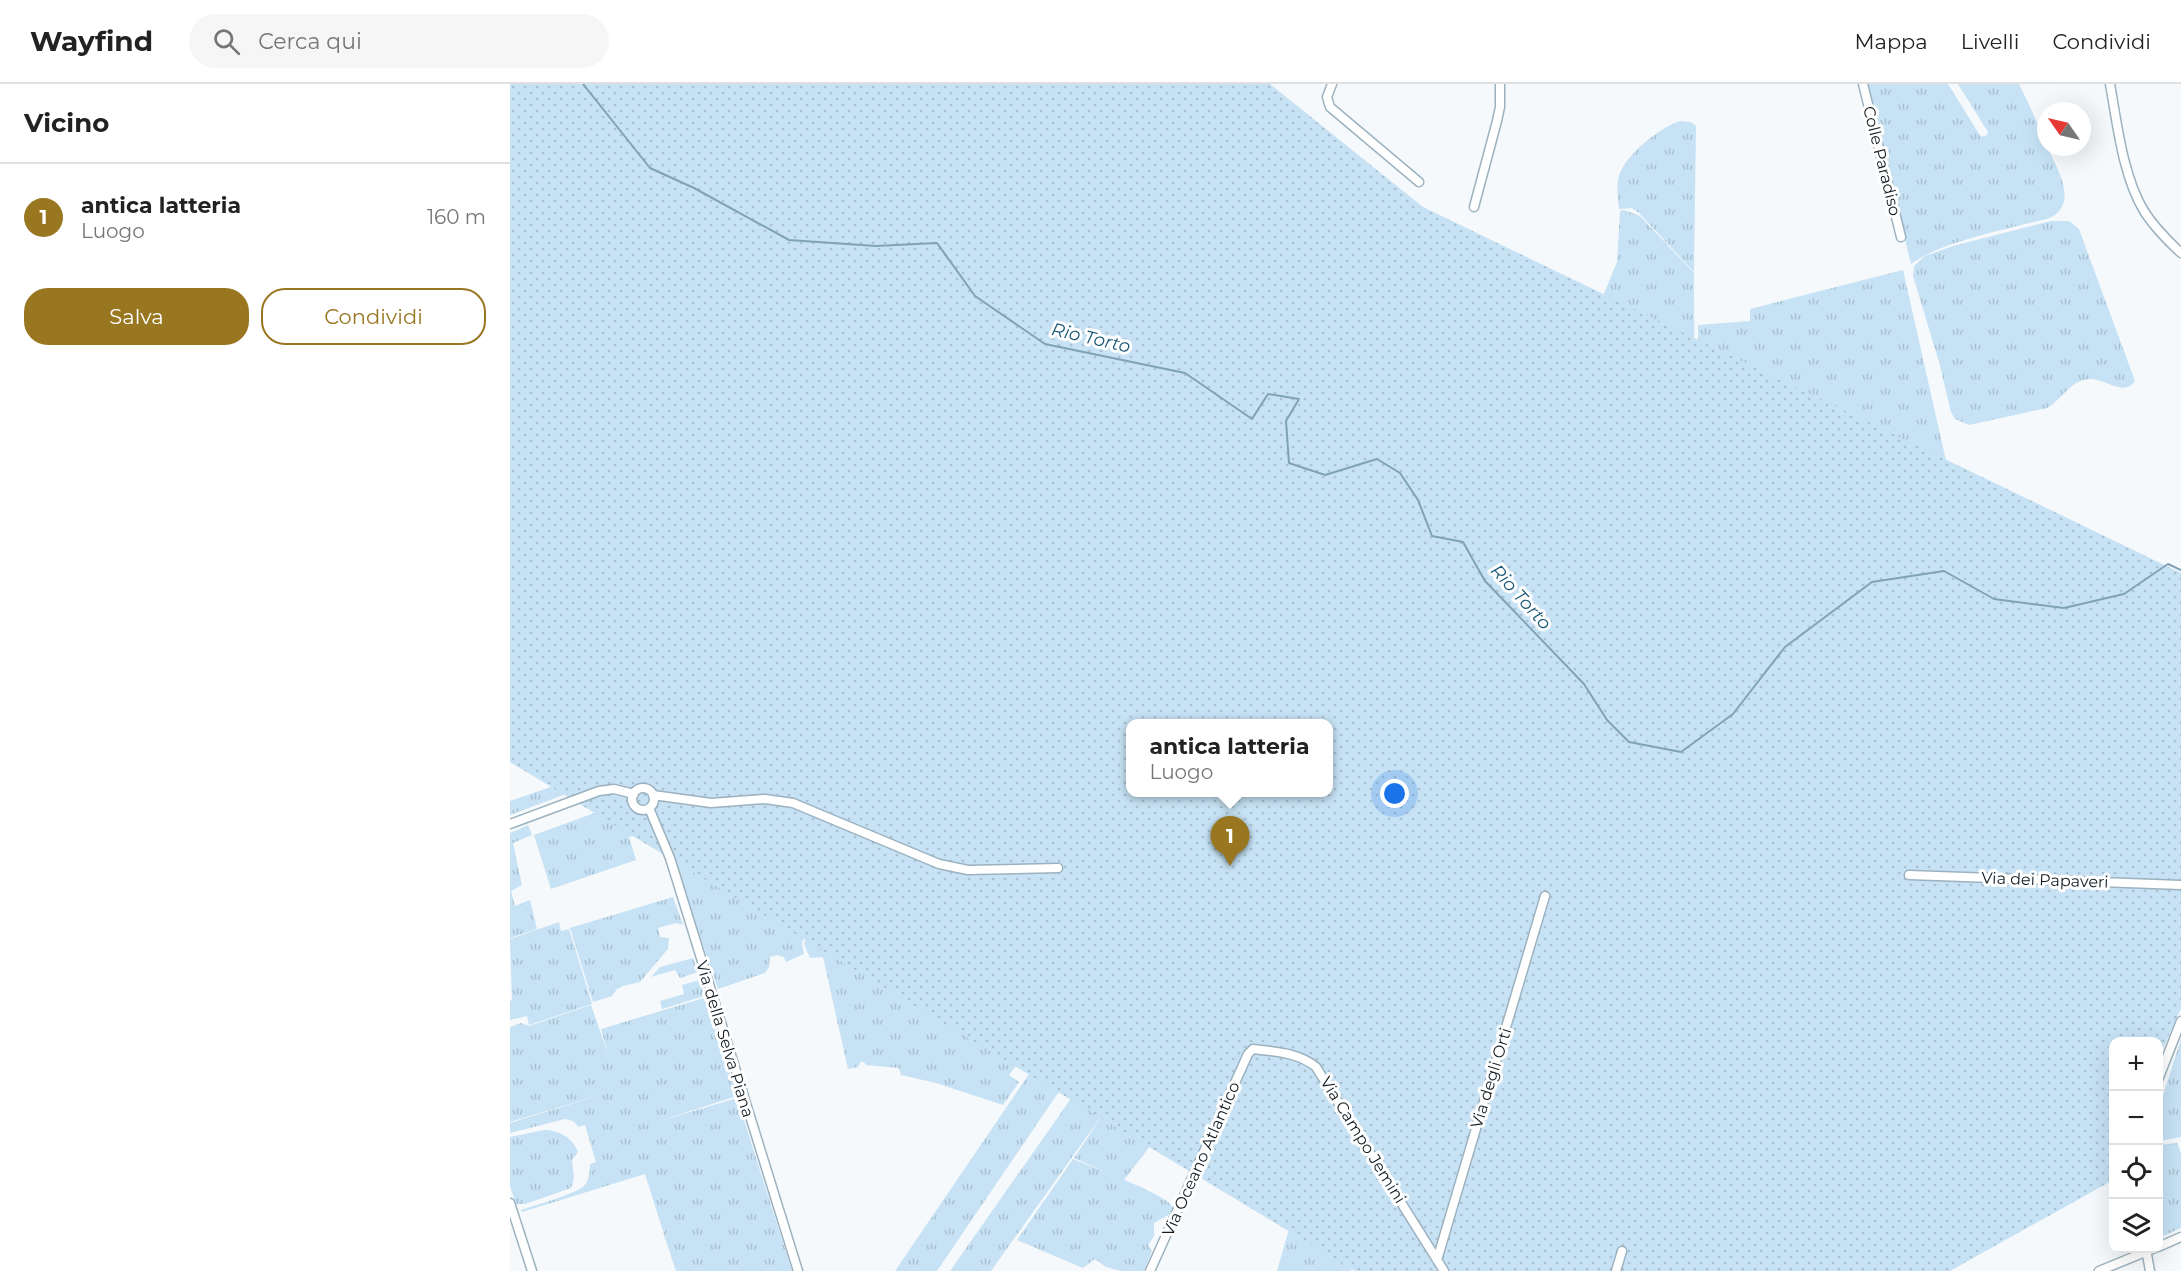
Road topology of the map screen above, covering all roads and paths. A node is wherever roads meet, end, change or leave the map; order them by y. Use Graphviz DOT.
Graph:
graph roads {
  1 [pos="1332,84"];
  2 [pos="1500,84"];
  3 [pos="1863,84"];
  4 [pos="2110,84"];
  5 [pos="1419,182"];
  6 [pos="1474,207"];
  7 [pos="1901,237"];
  8 [pos="2181,253"];
  9 [pos="634,794"];
  10 [pos="653,795"];
  11 [pos="649,808"];
  12 [pos="510,824"];
  13 [pos="1058,868"];
  14 [pos="1909,875"];
  15 [pos="2181,885"];
  16 [pos="1545,896"];
  17 [pos="2181,1021"];
  18 [pos="1253,1049"];
  19 [pos="2163,1067"];
  20 [pos="510,1203"];
  21 [pos="2181,1238"];
  22 [pos="2163,1245"];
  23 [pos="1622,1251"];
  24 [pos="2142,1253"];
  25 [pos="2151,1253"];
  26 [pos="1437,1260"];
  27 [pos="532,1271"];
  28 [pos="798,1271"];
  29 [pos="1150,1271"];
  30 [pos="1444,1271"];
  31 [pos="1616,1271"];
  32 [pos="2099,1271"];
  33 [pos="2150,1271"];
  1 -- 5 [label="street"];
  2 -- 6 [label="street"];
  3 -- 7 [label="street, Colle Paradiso"];
  4 -- 8 [label="street"];
  9 -- 10 [label="street"];
  9 -- 11 [label="street"];
  9 -- 12 [label="street"];
  10 -- 11 [label="street"];
  10 -- 13 [label="street"];
  11 -- 28 [label="street, Via della Selva Piana"];
  14 -- 15 [label="street, Via dei Papaveri"];
  16 -- 26 [label="street, Via degli Orti"];
  17 -- 19 [label="street"];
  18 -- 26 [label="street, Via Campo Jemini"];
  18 -- 29 [label="street, Via Oceano Atlantico"];
  20 -- 27 [label="street"];
  21 -- 22 [label="street"];
  23 -- 31 [label="street"];
  24 -- 32 [label="street"];
  25 -- 33 [label="street"];
  26 -- 30 [label="street, Via Campo Jemini"];
}
